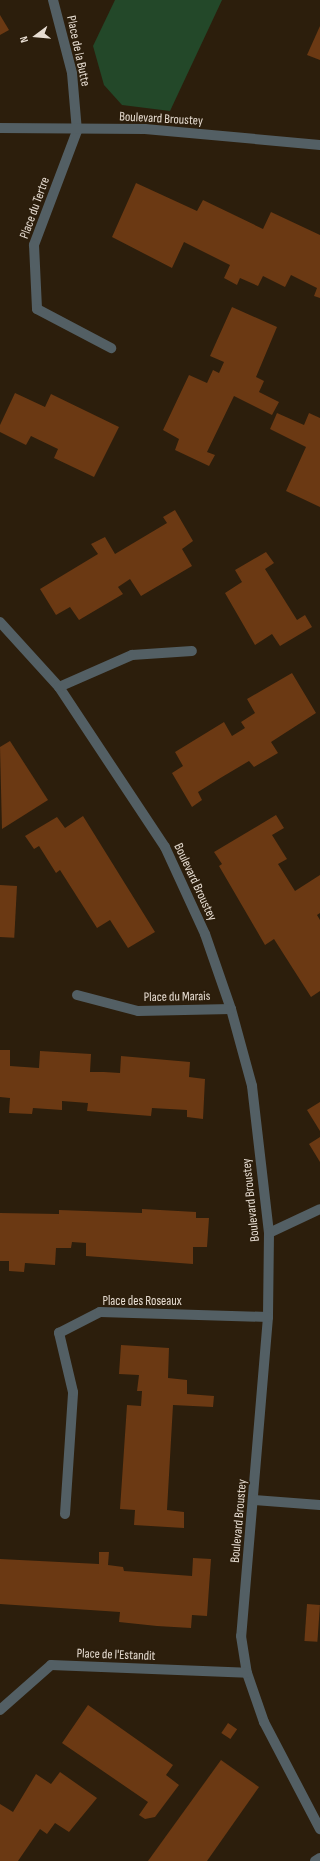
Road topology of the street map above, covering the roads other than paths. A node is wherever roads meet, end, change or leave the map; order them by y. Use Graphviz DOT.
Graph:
graph roads {
  1 [pos="53,0"];
  2 [pos="0,128"];
  3 [pos="77,131"];
  4 [pos="320,145"];
  5 [pos="111,348"];
  6 [pos="0,622"];
  7 [pos="192,651"];
  8 [pos="59,687"];
  9 [pos="77,995"];
  10 [pos="231,1010"];
  11 [pos="320,1209"];
  12 [pos="269,1233"];
  13 [pos="268,1317"];
  14 [pos="254,1500"];
  15 [pos="320,1505"];
  16 [pos="65,1514"];
  17 [pos="247,1673"];
  18 [pos="0,1710"];
  19 [pos="320,1829"];
  20 [pos="320,1858"];
  21 [pos="316,1861"];
  1 -- 3 [label="street, Place de la Butte"];
  2 -- 3 [label="street, Boulevard Broustey"];
  3 -- 4 [label="street, Boulevard Broustey"];
  3 -- 5 [label="street, Place du Tertre"];
  6 -- 8 [label="street, Boulevard Broustey"];
  7 -- 8 [label="street"];
  8 -- 10 [label="street, Boulevard Broustey"];
  9 -- 10 [label="street, Place du Marais"];
  10 -- 12 [label="street, Boulevard Broustey"];
  11 -- 12 [label="street"];
  12 -- 13 [label="street, Boulevard Broustey"];
  13 -- 14 [label="street, Boulevard Broustey"];
  13 -- 16 [label="street, Place des Roseaux"];
  14 -- 15 [label="street"];
  14 -- 17 [label="street, Boulevard Broustey"];
  17 -- 18 [label="street, Place de l'Estandit"];
  17 -- 19 [label="street, Boulevard Broustey"];
  20 -- 21 [label="street"];
}
